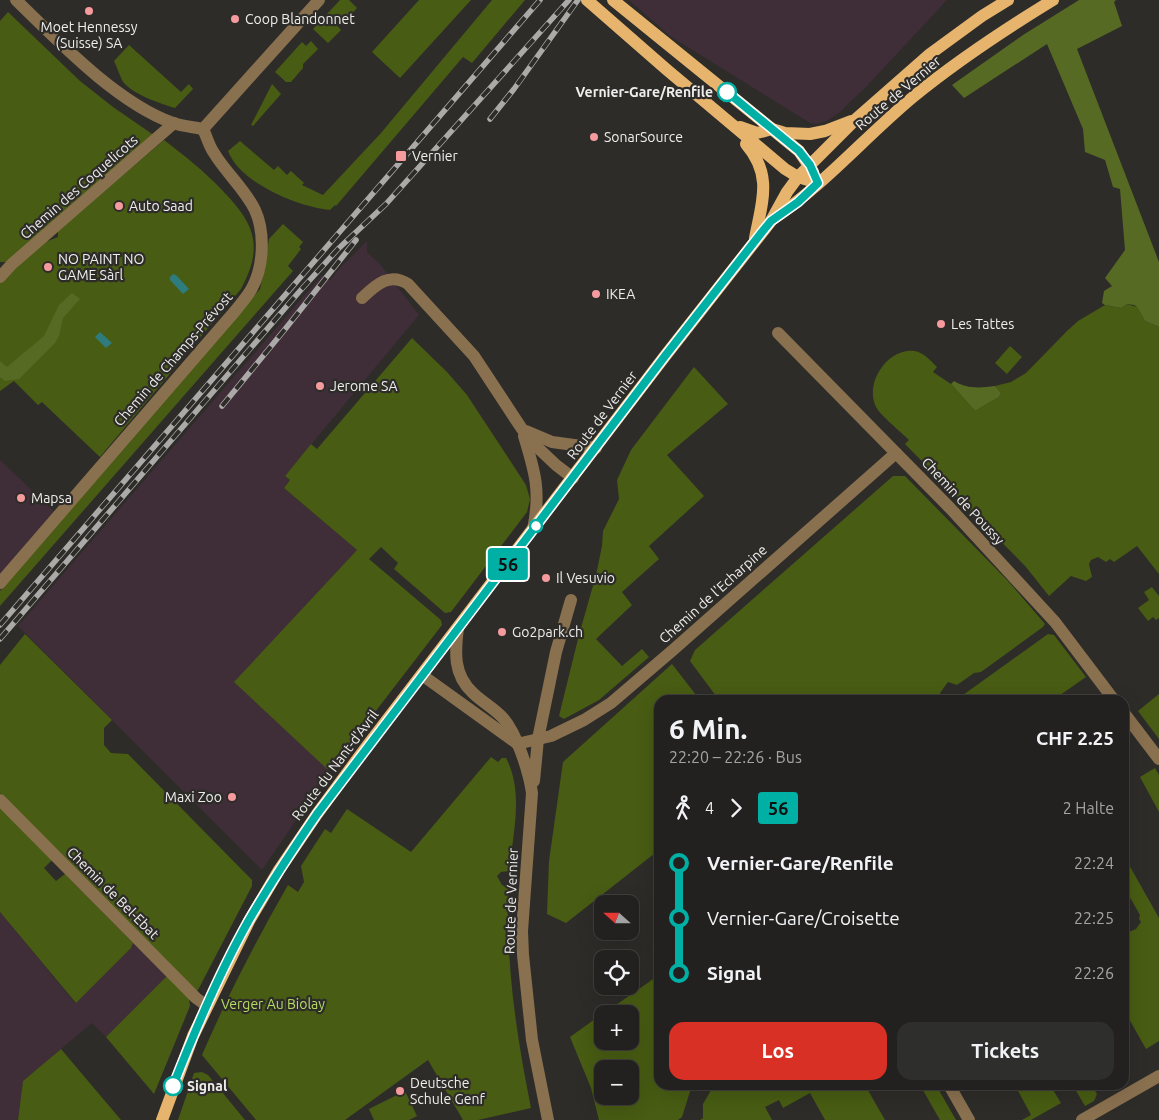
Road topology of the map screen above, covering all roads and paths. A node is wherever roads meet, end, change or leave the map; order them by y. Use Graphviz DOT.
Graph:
graph roads {
  1 [pos="16,0"];
  2 [pos="319,0"];
  3 [pos="587,0"];
  4 [pos="613,0"];
  5 [pos="1008,0"];
  6 [pos="1053,0"];
  7 [pos="856,119"];
  8 [pos="726,121"];
  9 [pos="174,123"];
  10 [pos="203,129"];
  11 [pos="772,129"];
  12 [pos="810,165"];
  13 [pos="798,177"];
  14 [pos="818,183"];
  15 [pos="771,221"];
  16 [pos="754,241"];
  17 [pos="1,274"];
  18 [pos="362,298"];
  19 [pos="778,333"];
  20 [pos="522,429"];
  21 [pos="596,448"];
  22 [pos="896,452"];
  23 [pos="573,478"];
  24 [pos="533,530"];
  25 [pos="0,583"];
  26 [pos="570,600"];
  27 [pos="458,628"];
  28 [pos="422,675"];
  29 [pos="1110,695"];
  30 [pos="1129,720"];
  31 [pos="538,739"];
  32 [pos="517,744"];
  33 [pos="1159,759"];
  34 [pos="532,793"];
  35 [pos="0,800"];
  36 [pos="206,1006"];
  37 [pos="1159,1076"];
  38 [pos="952,1090"];
  39 [pos="162,1120"];
  40 [pos="548,1120"];
  41 [pos="968,1120"];
  42 [pos="1082,1120"];
  1 -- 9 [label="street"];
  2 -- 10 [label="street"];
  3 -- 8 [label="main road"];
  4 -- 11 [label="main road"];
  5 -- 7 [label="main road, Route de Vernier"];
  6 -- 14 [label="main road, Route de Vernier"];
  7 -- 11 [label="main road"];
  7 -- 12 [label="main road, Route de Vernier"];
  8 -- 11 [label="main road"];
  8 -- 13 [label="main road"];
  8 -- 16 [label="main road"];
  9 -- 10 [label="street"];
  9 -- 17 [label="street, Chemin des Coquelicots"];
  10 -- 25 [label="street, Chemin de Champs-Prévost"];
  11 -- 12 [label="main road"];
  12 -- 13 [label="main road, Route de Vernier"];
  12 -- 14 [label="main road"];
  13 -- 14 [label="main road"];
  13 -- 15 [label="main road, Route de Vernier"];
  14 -- 15 [label="main road, Route de Vernier"];
  15 -- 16 [label="main road, Route de Vernier"];
  16 -- 21 [label="main road, Route de Vernier"];
  18 -- 20 [label="street"];
  19 -- 22 [label="street, Chemin de Poussy"];
  20 -- 21 [label="street"];
  20 -- 23 [label="street"];
  20 -- 24 [label="street"];
  21 -- 23 [label="main road, Route de Vernier"];
  22 -- 29 [label="street, Chemin de Poussy"];
  22 -- 31 [label="street, Chemin de l'Echarpine"];
  23 -- 24 [label="main road, Route de Vernier"];
  24 -- 27 [label="main road, Route de Vernier"];
  26 -- 31 [label="street"];
  27 -- 28 [label="main road, Route de Vernier"];
  27 -- 32 [label="street, Route de Vernier"];
  28 -- 32 [label="street"];
  28 -- 36 [label="main road, Route du Nant-d'Avril"];
  30 -- 33 [label="street"];
  31 -- 32 [label="street, Chemin de l'Echarpine"];
  31 -- 34 [label="street"];
  32 -- 34 [label="street, Route de Vernier"];
  34 -- 40 [label="street, Route de Vernier"];
  35 -- 36 [label="street, Chemin de Bel-Ebat"];
  36 -- 39 [label="main road, Route du Nant-d'Avril"];
  37 -- 42 [label="street"];
  38 -- 41 [label="street"];
}
